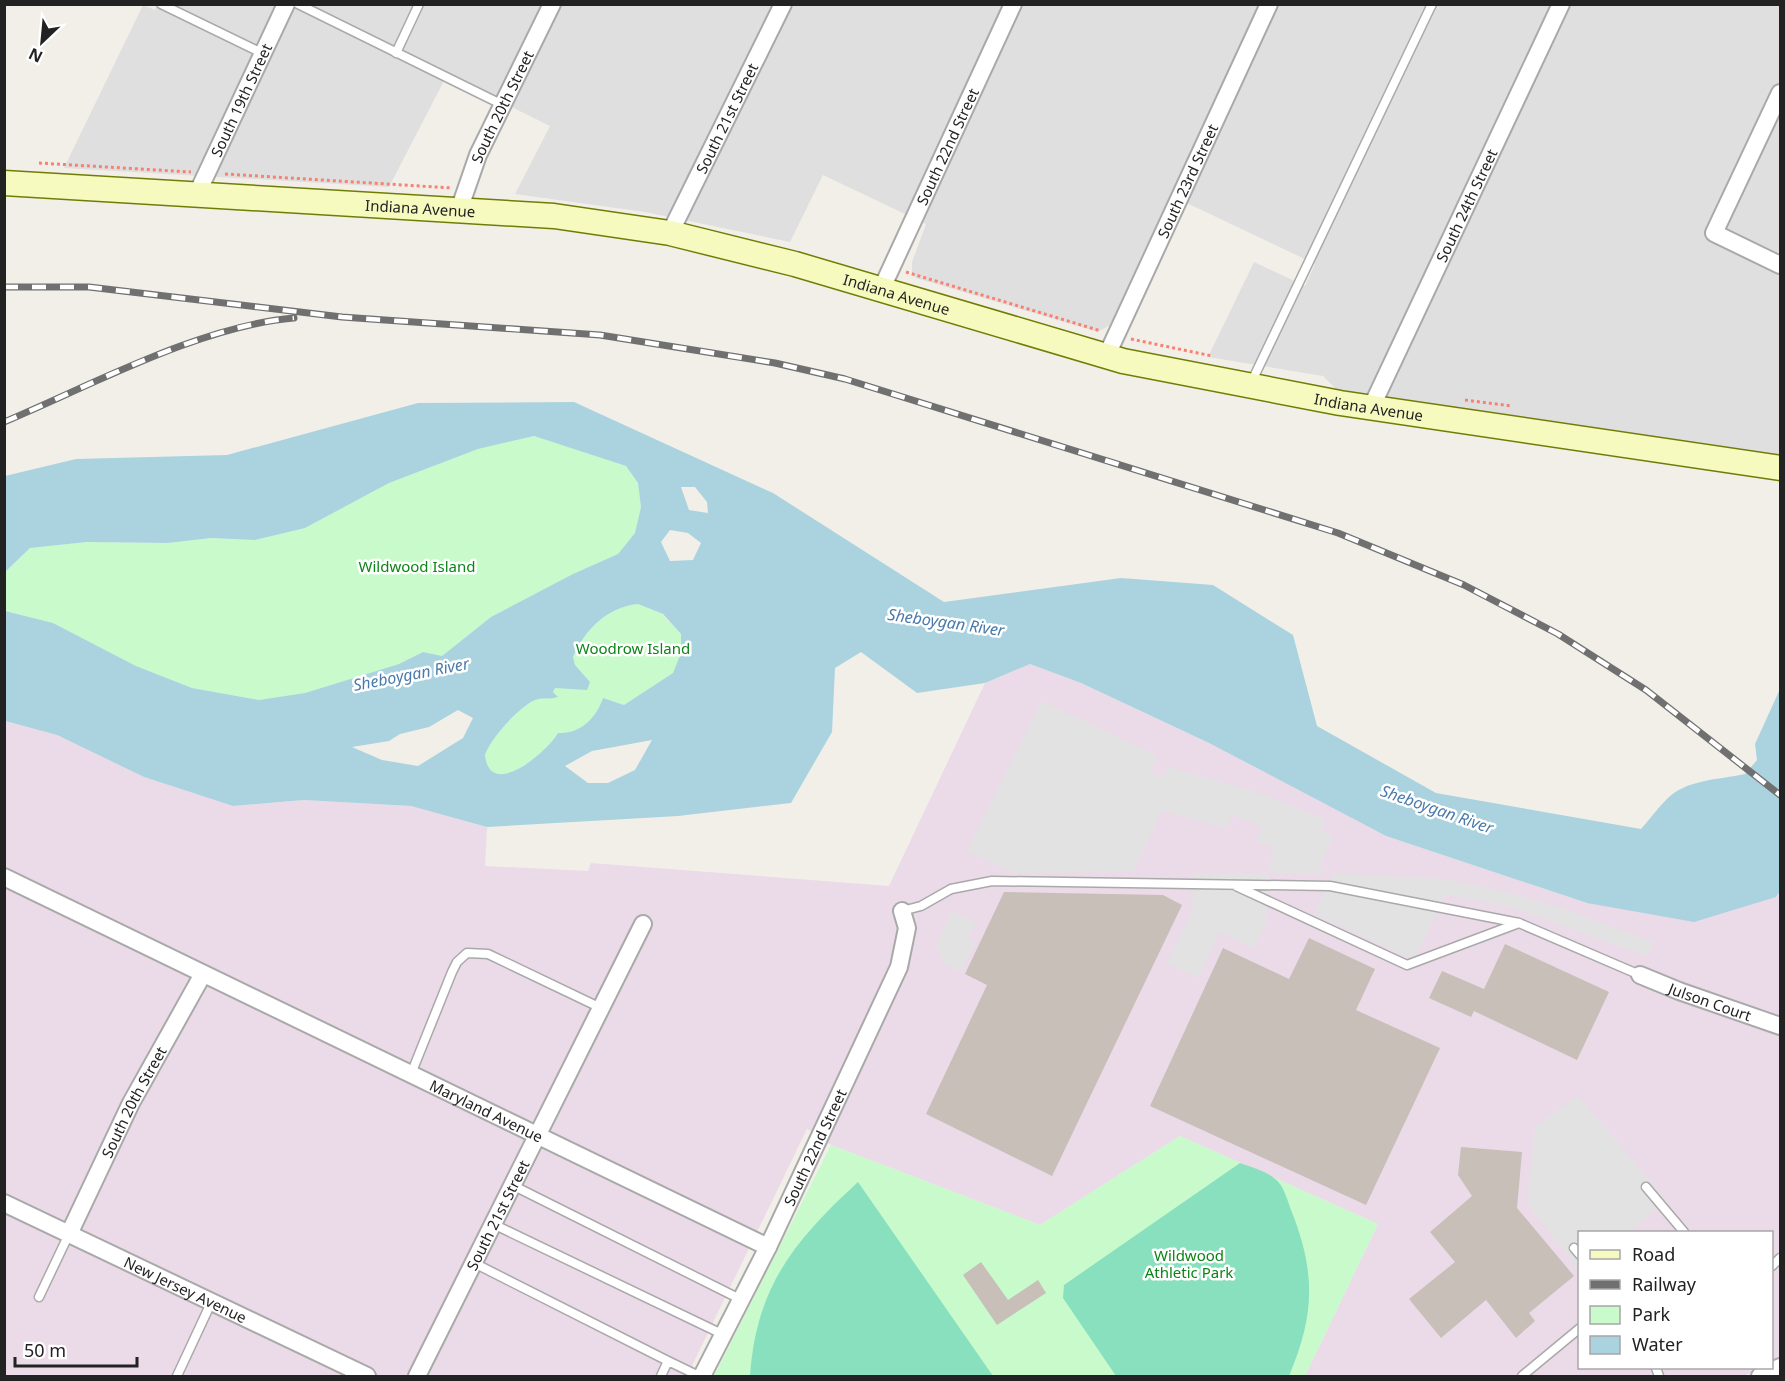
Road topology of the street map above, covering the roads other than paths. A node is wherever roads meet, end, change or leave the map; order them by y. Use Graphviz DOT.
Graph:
graph roads {
  1 [pos="161,4"];
  2 [pos="286,4"];
  3 [pos="298,4"];
  4 [pos="419,4"];
  5 [pos="552,4"];
  6 [pos="783,4"];
  7 [pos="1013,4"];
  8 [pos="1269,4"];
  9 [pos="1432,4"];
  10 [pos="1561,4"];
  11 [pos="262,53"];
  12 [pos="396,53"];
  13 [pos="1780,93"];
  14 [pos="502,105"];
  15 [pos="4,183"];
  16 [pos="196,196"];
  17 [pos="459,210"];
  18 [pos="670,233"];
  19 [pos="1780,265"];
  20 [pos="881,290"];
  21 [pos="1106,357"];
  22 [pos="1250,385"];
  23 [pos="1371,408"];
  24 [pos="1780,468"];
  25 [pos="4,878"];
  26 [pos="1233,884"];
  27 [pos="902,911"];
  28 [pos="1520,923"];
  29 [pos="643,924"];
  30 [pos="204,974"];
  31 [pos="1640,975"];
  32 [pos="602,1008"];
  33 [pos="1780,1026"];
  34 [pos="411,1074"];
  35 [pos="539,1136"];
  36 [pos="512,1185"];
  37 [pos="1646,1187"];
  38 [pos="4,1203"];
  39 [pos="493,1224"];
  40 [pos="1682,1231"];
  41 [pos="69,1234"];
  42 [pos="768,1247"];
  43 [pos="474,1263"];
  44 [pos="39,1298"];
  45 [pos="740,1299"];
  46 [pos="212,1303"];
  47 [pos="1578,1330"];
  48 [pos="722,1334"];
  49 [pos="668,1361"];
  50 [pos="1780,1367"];
  51 [pos="177,1377"];
  52 [pos="367,1377"];
  53 [pos="417,1377"];
  54 [pos="661,1377"];
  55 [pos="701,1377"];
  56 [pos="1522,1377"];
  57 [pos="1760,1377"];
  1 -- 11 [label="lane"];
  2 -- 11 [label="street, South 19th Street"];
  3 -- 12 [label="lane"];
  4 -- 12 [label="lane"];
  5 -- 14 [label="street, South 20th Street"];
  6 -- 18 [label="street, South 21st Street"];
  7 -- 20 [label="street, South 22nd Street"];
  8 -- 21 [label="street, South 23rd Street"];
  9 -- 22 [label="lane"];
  10 -- 23 [label="street, South 24th Street"];
  11 -- 16 [label="street, South 19th Street"];
  12 -- 14 [label="lane"];
  13 -- 19 [label="street"];
  14 -- 17 [label="street, South 20th Street"];
  15 -- 16 [label="main road, Indiana Avenue"];
  16 -- 17 [label="main road, Indiana Avenue"];
  17 -- 18 [label="main road, Indiana Avenue"];
  18 -- 20 [label="main road, Indiana Avenue"];
  20 -- 21 [label="main road, Indiana Avenue"];
  21 -- 22 [label="main road, Indiana Avenue"];
  22 -- 23 [label="main road, Indiana Avenue"];
  23 -- 24 [label="main road, Indiana Avenue"];
  25 -- 30 [label="street, Maryland Avenue"];
  26 -- 27 [label="lane"];
  26 -- 28 [label="lane"];
  26 -- 28 [label="lane"];
  27 -- 42 [label="street, South 22nd Street"];
  28 -- 31 [label="lane"];
  29 -- 32 [label="street, South 21st Street"];
  30 -- 34 [label="street, Maryland Avenue"];
  30 -- 41 [label="street, South 20th Street"];
  31 -- 33 [label="street, Julson Court"];
  32 -- 34 [label="lane"];
  32 -- 35 [label="street, South 21st Street"];
  34 -- 35 [label="street, Maryland Avenue"];
  35 -- 36 [label="street, South 21st Street"];
  35 -- 42 [label="street, Maryland Avenue"];
  36 -- 39 [label="street, South 21st Street"];
  36 -- 45 [label="lane"];
  37 -- 40 [label="lane"];
  38 -- 41 [label="street, New Jersey Avenue"];
  39 -- 43 [label="street, South 21st Street"];
  39 -- 48 [label="lane"];
  41 -- 44 [label="lane"];
  41 -- 46 [label="street, New Jersey Avenue"];
  42 -- 45 [label="street, South 22nd Street"];
  43 -- 49 [label="lane"];
  43 -- 53 [label="street, South 21st Street"];
  45 -- 48 [label="street, South 22nd Street"];
  46 -- 51 [label="lane"];
  46 -- 52 [label="street, New Jersey Avenue"];
  47 -- 56 [label="lane"];
  48 -- 55 [label="street, South 22nd Street"];
  49 -- 54 [label="lane"];
  49 -- 55 [label="lane"];
  50 -- 57 [label="street"];
}
